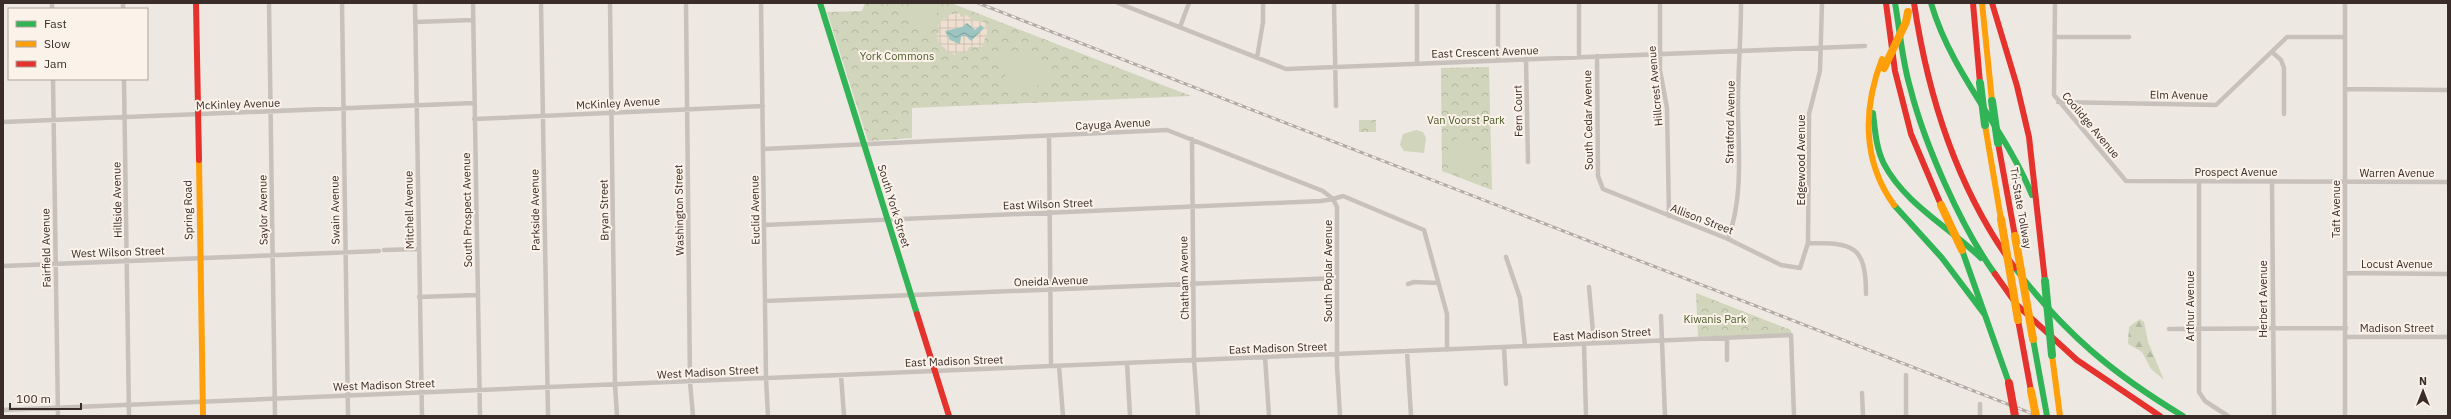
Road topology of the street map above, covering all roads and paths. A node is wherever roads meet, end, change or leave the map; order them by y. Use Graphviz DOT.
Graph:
graph roads {
  1 [pos="196,3"];
  2 [pos="269,3"];
  3 [pos="342,3"];
  4 [pos="415,3"];
  5 [pos="473,3"];
  6 [pos="541,3"];
  7 [pos="610,3"];
  8 [pos="686,3"];
  9 [pos="761,3"];
  10 [pos="820,3"];
  11 [pos="1118,3"];
  12 [pos="1189,3"];
  13 [pos="1263,3"];
  14 [pos="1334,3"];
  15 [pos="1416,3"];
  16 [pos="1498,3"];
  17 [pos="1579,3"];
  18 [pos="1660,3"];
  19 [pos="1741,3"];
  20 [pos="1822,3"];
  21 [pos="1886,3"];
  22 [pos="1895,3"];
  23 [pos="1914,3"];
  24 [pos="1931,3"];
  25 [pos="1973,3"];
  26 [pos="1982,3"];
  27 [pos="1992,3"];
  28 [pos="2055,3"];
  29 [pos="2345,3"];
  30 [pos="1908,12"];
  31 [pos="473,20"];
  32 [pos="415,22"];
  33 [pos="1180,27"];
  34 [pos="2055,37"];
  35 [pos="2129,37"];
  36 [pos="2345,37"];
  37 [pos="1865,46"];
  38 [pos="1822,47"];
  39 [pos="1740,50"];
  40 [pos="2272,52"];
  41 [pos="1660,54"];
  42 [pos="1596,56"];
  43 [pos="1579,57"];
  44 [pos="1257,58"];
  45 [pos="1526,59"];
  46 [pos="1498,60"];
  47 [pos="1417,63"];
  48 [pos="1335,67"];
  49 [pos="53,80"];
  50 [pos="124,80"];
  51 [pos="2345,89"];
  52 [pos="2448,90"];
  53 [pos="2058,102"];
  54 [pos="474,103"];
  55 [pos="416,106"];
  56 [pos="763,106"];
  57 [pos="1336,106"];
  58 [pos="343,109"];
  59 [pos="687,109"];
  60 [pos="270,112"];
  61 [pos="612,113"];
  62 [pos="2284,114"];
  63 [pos="197,115"];
  64 [pos="543,116"];
  65 [pos="124,118"];
  66 [pos="474,119"];
  67 [pos="53,120"];
  68 [pos="3,122"];
  69 [pos="1049,136"];
  70 [pos="1192,139"];
  71 [pos="864,145"];
  72 [pos="763,149"];
  73 [pos="1528,162"];
  74 [pos="2126,181"];
  75 [pos="2199,181"];
  76 [pos="2272,181"];
  77 [pos="2345,182"];
  78 [pos="2448,182"];
  79 [pos="1600,184"];
  80 [pos="1333,198"];
  81 [pos="1192,207"];
  82 [pos="1050,214"];
  83 [pos="1669,216"];
  84 [pos="887,220"];
  85 [pos="764,225"];
  86 [pos="2040,230"];
  87 [pos="1728,239"];
  88 [pos="1808,243"];
  89 [pos="418,249"];
  90 [pos="384,250"];
  91 [pos="379,251"];
  92 [pos="345,252"];
  93 [pos="272,254"];
  94 [pos="1506,257"];
  95 [pos="200,258"];
  96 [pos="126,261"];
  97 [pos="55,264"];
  98 [pos="3,266"];
  99 [pos="1989,266"];
  100 [pos="1800,268"];
  101 [pos="2345,273"];
  102 [pos="2448,274"];
  103 [pos="1337,278"];
  104 [pos="1194,283"];
  105 [pos="1438,283"];
  106 [pos="1408,284"];
  107 [pos="1589,288"];
  108 [pos="1051,290"];
  109 [pos="477,294"];
  110 [pos="1866,294"];
  111 [pos="911,295"];
  112 [pos="419,297"];
  113 [pos="765,301"];
  114 [pos="1661,316"];
  115 [pos="1985,316"];
  116 [pos="2346,328"];
  117 [pos="2169,329"];
  118 [pos="2199,329"];
  119 [pos="2272,329"];
  120 [pos="2346,337"];
  121 [pos="2448,337"];
  122 [pos="1727,338"];
  123 [pos="1662,340"];
  124 [pos="1594,343"];
  125 [pos="1584,344"];
  126 [pos="1525,346"];
  127 [pos="1504,347"];
  128 [pos="1447,350"];
  129 [pos="1407,351"];
  130 [pos="1337,354"];
  131 [pos="1265,357"];
  132 [pos="1194,360"];
  133 [pos="1727,360"];
  134 [pos="1127,363"];
  135 [pos="1051,366"];
  136 [pos="1059,366"];
  137 [pos="934,371"];
  138 [pos="841,375"];
  139 [pos="1906,375"];
  140 [pos="766,378"];
  141 [pos="690,382"];
  142 [pos="1506,384"];
  143 [pos="615,385"];
  144 [pos="546,388"];
  145 [pos="478,390"];
  146 [pos="420,393"];
  147 [pos="1862,393"];
  148 [pos="347,396"];
  149 [pos="274,399"];
  150 [pos="202,402"];
  151 [pos="1980,404"];
  152 [pos="129,405"];
  153 [pos="58,408"];
  154 [pos="3,410"];
  155 [pos="58,416"];
  156 [pos="129,416"];
  157 [pos="203,416"];
  158 [pos="275,416"];
  159 [pos="348,416"];
  160 [pos="422,416"];
  161 [pos="480,416"];
  162 [pos="548,416"];
  163 [pos="617,416"];
  164 [pos="693,416"];
  165 [pos="768,416"];
  166 [pos="844,416"];
  167 [pos="949,416"];
  168 [pos="1062,416"];
  169 [pos="1130,416"];
  170 [pos="1198,416"];
  171 [pos="1269,416"];
  172 [pos="1340,416"];
  173 [pos="1411,416"];
  174 [pos="1586,416"];
  175 [pos="1665,416"];
  176 [pos="1794,416"];
  177 [pos="1863,416"];
  178 [pos="1906,416"];
  179 [pos="1980,416"];
  180 [pos="2015,416"];
  181 [pos="2036,416"];
  182 [pos="2047,416"];
  183 [pos="2060,416"];
  184 [pos="2160,416"];
  185 [pos="2183,416"];
  186 [pos="2228,416"];
  187 [pos="2274,416"];
  188 [pos="2345,416"];
  1 -- 63 [label="main road, Spring Road"];
  2 -- 60 [label="street, Saylor Avenue"];
  3 -- 58 [label="street, Swain Avenue"];
  4 -- 32 [label="street, Mitchell Avenue"];
  5 -- 31 [label="street, South Prospect Avenue"];
  6 -- 64 [label="street, Parkside Avenue"];
  7 -- 61 [label="street, Bryan Street"];
  8 -- 59 [label="street, Washington Street"];
  9 -- 56 [label="street, Euclid Avenue"];
  10 -- 71 [label="main road, South York Street"];
  11 -- 33 [label="street, East Crescent Avenue"];
  12 -- 33 [label="street"];
  13 -- 44 [label="street"];
  14 -- 48 [label="street"];
  15 -- 47 [label="street"];
  16 -- 46 [label="street"];
  17 -- 43 [label="street, South Cedar Avenue"];
  18 -- 41 [label="street, Hillcrest Avenue"];
  19 -- 39 [label="street, Stratford Avenue"];
  20 -- 38 [label="street, Edgewood Avenue"];
  21 -- 115 [label="main road, bridge"];
  22 -- 99 [label="main road"];
  23 -- 30 [label="main road"];
  23 -- 185 [label="main road"];
  24 -- 86 [label="main road"];
  25 -- 181 [label="main road, Tri-State Tollway, bridge"];
  26 -- 182 [label="main road, Tri-State Tollway, bridge"];
  27 -- 86 [label="main road"];
  28 -- 34 [label="street, Coolidge Avenue"];
  29 -- 36 [label="street, Taft Avenue"];
  30 -- 99 [label="main road, bridge"];
  30 -- 115 [label="main road"];
  31 -- 32 [label="street"];
  31 -- 54 [label="street, South Prospect Avenue"];
  32 -- 55 [label="street, Mitchell Avenue"];
  33 -- 44 [label="street, East Crescent Avenue"];
  34 -- 35 [label="street"];
  34 -- 53 [label="street, Coolidge Avenue"];
  36 -- 40 [label="street, Elm Avenue"];
  36 -- 51 [label="street, Taft Avenue"];
  37 -- 38 [label="street, East Crescent Avenue"];
  38 -- 39 [label="street, East Crescent Avenue"];
  38 -- 88 [label="street, Edgewood Avenue"];
  39 -- 41 [label="street, East Crescent Avenue"];
  39 -- 87 [label="street, Stratford Avenue"];
  40 -- 53 [label="street, Elm Avenue"];
  40 -- 62 [label="street"];
  41 -- 42 [label="street, East Crescent Avenue"];
  41 -- 83 [label="street, Hillcrest Avenue"];
  42 -- 43 [label="street, East Crescent Avenue"];
  42 -- 79 [label="street, South Cedar Avenue"];
  43 -- 45 [label="street, East Crescent Avenue"];
  44 -- 48 [label="street, East Crescent Avenue"];
  45 -- 46 [label="street, East Crescent Avenue"];
  45 -- 73 [label="street, Fern Court"];
  46 -- 47 [label="street, East Crescent Avenue"];
  47 -- 48 [label="street, East Crescent Avenue"];
  48 -- 57 [label="street"];
  49 -- 67 [label="street, Fairfield Avenue"];
  50 -- 65 [label="street, Hillside Avenue"];
  51 -- 52 [label="street"];
  51 -- 77 [label="street, Taft Avenue"];
  53 -- 74 [label="street, Coolidge Avenue"];
  54 -- 55 [label="street, McKinley Avenue"];
  54 -- 66 [label="street, South Prospect Avenue"];
  55 -- 58 [label="street, McKinley Avenue"];
  55 -- 89 [label="street, Mitchell Avenue"];
  56 -- 59 [label="street, McKinley Avenue"];
  56 -- 72 [label="street, Euclid Avenue"];
  58 -- 60 [label="street, McKinley Avenue"];
  58 -- 92 [label="street, Swain Avenue"];
  59 -- 61 [label="street, McKinley Avenue"];
  59 -- 141 [label="street, Washington Street"];
  60 -- 63 [label="street, McKinley Avenue"];
  60 -- 93 [label="street, Saylor Avenue"];
  61 -- 64 [label="street, McKinley Avenue"];
  61 -- 143 [label="street, Bryan Street"];
  63 -- 65 [label="street, McKinley Avenue"];
  63 -- 95 [label="main road, Spring Road"];
  64 -- 66 [label="street, McKinley Avenue"];
  64 -- 144 [label="street, Parkside Avenue"];
  65 -- 67 [label="street, McKinley Avenue"];
  65 -- 96 [label="street, Hillside Avenue"];
  66 -- 109 [label="street, South Prospect Avenue"];
  67 -- 68 [label="street, McKinley Avenue"];
  67 -- 97 [label="street, Fairfield Avenue"];
  69 -- 70 [label="street, Cayuga Avenue"];
  69 -- 71 [label="street, Cayuga Avenue"];
  69 -- 82 [label="street"];
  70 -- 80 [label="street, Cayuga Avenue"];
  70 -- 81 [label="street, Chatham Avenue"];
  71 -- 72 [label="street, Cayuga Avenue"];
  71 -- 84 [label="main road, South York Street"];
  72 -- 85 [label="street, Euclid Avenue"];
  74 -- 75 [label="street, Prospect Avenue"];
  75 -- 76 [label="street, Prospect Avenue"];
  75 -- 118 [label="street, Arthur Avenue"];
  76 -- 77 [label="street, Prospect Avenue"];
  76 -- 119 [label="street, Herbert Avenue"];
  77 -- 78 [label="street, Warren Avenue"];
  77 -- 101 [label="street, Taft Avenue"];
  79 -- 83 [label="street, Allison Street"];
  80 -- 81 [label="street, East Wilson Street"];
  80 -- 103 [label="street, South Poplar Avenue"];
  80 -- 105 [label="street, Cayuga Avenue"];
  81 -- 82 [label="street, East Wilson Street"];
  81 -- 104 [label="street, Chatham Avenue"];
  82 -- 84 [label="street, East Wilson Street"];
  82 -- 108 [label="street"];
  83 -- 87 [label="street, Allison Street"];
  84 -- 85 [label="street, East Wilson Street"];
  84 -- 111 [label="main road, South York Street"];
  85 -- 113 [label="street, Euclid Avenue"];
  86 -- 183 [label="main road, bridge"];
  87 -- 100 [label="street, Allison Street"];
  88 -- 100 [label="street, Edgewood Avenue"];
  88 -- 110 [label="street"];
  89 -- 90 [label="street"];
  89 -- 112 [label="street, Mitchell Avenue"];
  91 -- 92 [label="street, West Wilson Street"];
  92 -- 93 [label="street, West Wilson Street"];
  92 -- 148 [label="street, Swain Avenue"];
  93 -- 95 [label="street, West Wilson Street"];
  93 -- 149 [label="street, Saylor Avenue"];
  94 -- 126 [label="street"];
  95 -- 96 [label="street, West Wilson Street"];
  95 -- 150 [label="main road, Spring Road"];
  96 -- 97 [label="street, West Wilson Street"];
  96 -- 152 [label="street, Hillside Avenue"];
  97 -- 98 [label="street, West Wilson Street"];
  97 -- 153 [label="street, Fairfield Avenue"];
  99 -- 184 [label="main road"];
  101 -- 102 [label="street, Locust Avenue"];
  101 -- 116 [label="street, Taft Avenue"];
  103 -- 104 [label="street, Oneida Avenue"];
  103 -- 130 [label="street, South Poplar Avenue"];
  104 -- 108 [label="street, Oneida Avenue"];
  104 -- 132 [label="street, Chatham Avenue"];
  105 -- 106 [label="street"];
  105 -- 128 [label="street, Cayuga Avenue"];
  107 -- 124 [label="street"];
  108 -- 111 [label="street, Oneida Avenue"];
  108 -- 135 [label="street"];
  109 -- 112 [label="street"];
  109 -- 145 [label="street, South Prospect Avenue"];
  111 -- 113 [label="street, Oneida Avenue"];
  111 -- 137 [label="main road, South York Street"];
  112 -- 146 [label="street, Mitchell Avenue"];
  113 -- 140 [label="street, Euclid Avenue"];
  114 -- 123 [label="street"];
  115 -- 180 [label="main road, bridge"];
  116 -- 119 [label="street, Madison Street"];
  116 -- 120 [label="street, Taft Avenue"];
  117 -- 118 [label="street, Madison Street"];
  118 -- 119 [label="street, Madison Street"];
  118 -- 186 [label="street, Arthur Avenue"];
  119 -- 187 [label="street, Herbert Avenue"];
  120 -- 121 [label="street, Madison Street"];
  120 -- 188 [label="street, Taft Avenue"];
  122 -- 123 [label="street, East Madison Street"];
  122 -- 133 [label="street"];
  122 -- 176 [label="street, East Madison Street"];
  123 -- 124 [label="street, East Madison Street"];
  123 -- 175 [label="street"];
  124 -- 125 [label="street, East Madison Street"];
  125 -- 126 [label="street, East Madison Street"];
  125 -- 174 [label="street"];
  126 -- 127 [label="street, East Madison Street"];
  127 -- 128 [label="street, East Madison Street"];
  127 -- 142 [label="street"];
  128 -- 129 [label="street, East Madison Street"];
  129 -- 130 [label="street, East Madison Street"];
  129 -- 173 [label="street"];
  130 -- 131 [label="street, East Madison Street"];
  130 -- 172 [label="street, South Poplar Avenue"];
  131 -- 132 [label="street, East Madison Street"];
  131 -- 171 [label="street"];
  132 -- 134 [label="street, East Madison Street"];
  132 -- 170 [label="street, Chatham Avenue"];
  134 -- 136 [label="street, East Madison Street"];
  134 -- 169 [label="street"];
  135 -- 136 [label="street, East Madison Street"];
  135 -- 137 [label="street, East Madison Street"];
  136 -- 168 [label="street"];
  137 -- 138 [label="street, East Madison Street"];
  137 -- 167 [label="main road, South York Street"];
  138 -- 140 [label="street, East Madison Street"];
  138 -- 166 [label="street"];
  139 -- 178 [label="street"];
  140 -- 141 [label="street, West Madison Street"];
  140 -- 165 [label="street, Euclid Avenue"];
  141 -- 143 [label="street, West Madison Street"];
  141 -- 164 [label="street, Washington Street"];
  143 -- 144 [label="street, West Madison Street"];
  143 -- 163 [label="street, Bryan Street"];
  144 -- 145 [label="street, West Madison Street"];
  144 -- 162 [label="street, Parkside Avenue"];
  145 -- 146 [label="street, West Madison Street"];
  145 -- 161 [label="street, South Prospect Avenue"];
  146 -- 148 [label="street, West Madison Street"];
  146 -- 160 [label="street, Mitchell Avenue"];
  147 -- 177 [label="street"];
  148 -- 149 [label="street, West Madison Street"];
  148 -- 159 [label="street, Swain Avenue"];
  149 -- 150 [label="street, West Madison Street"];
  149 -- 158 [label="street, Saylor Avenue"];
  150 -- 152 [label="street, West Madison Street"];
  150 -- 157 [label="main road, Spring Road"];
  151 -- 179 [label="street"];
  152 -- 153 [label="street, West Madison Street"];
  152 -- 156 [label="street, Hillside Avenue"];
  153 -- 154 [label="street, West Madison Street"];
  153 -- 155 [label="street, Fairfield Avenue"];
}
